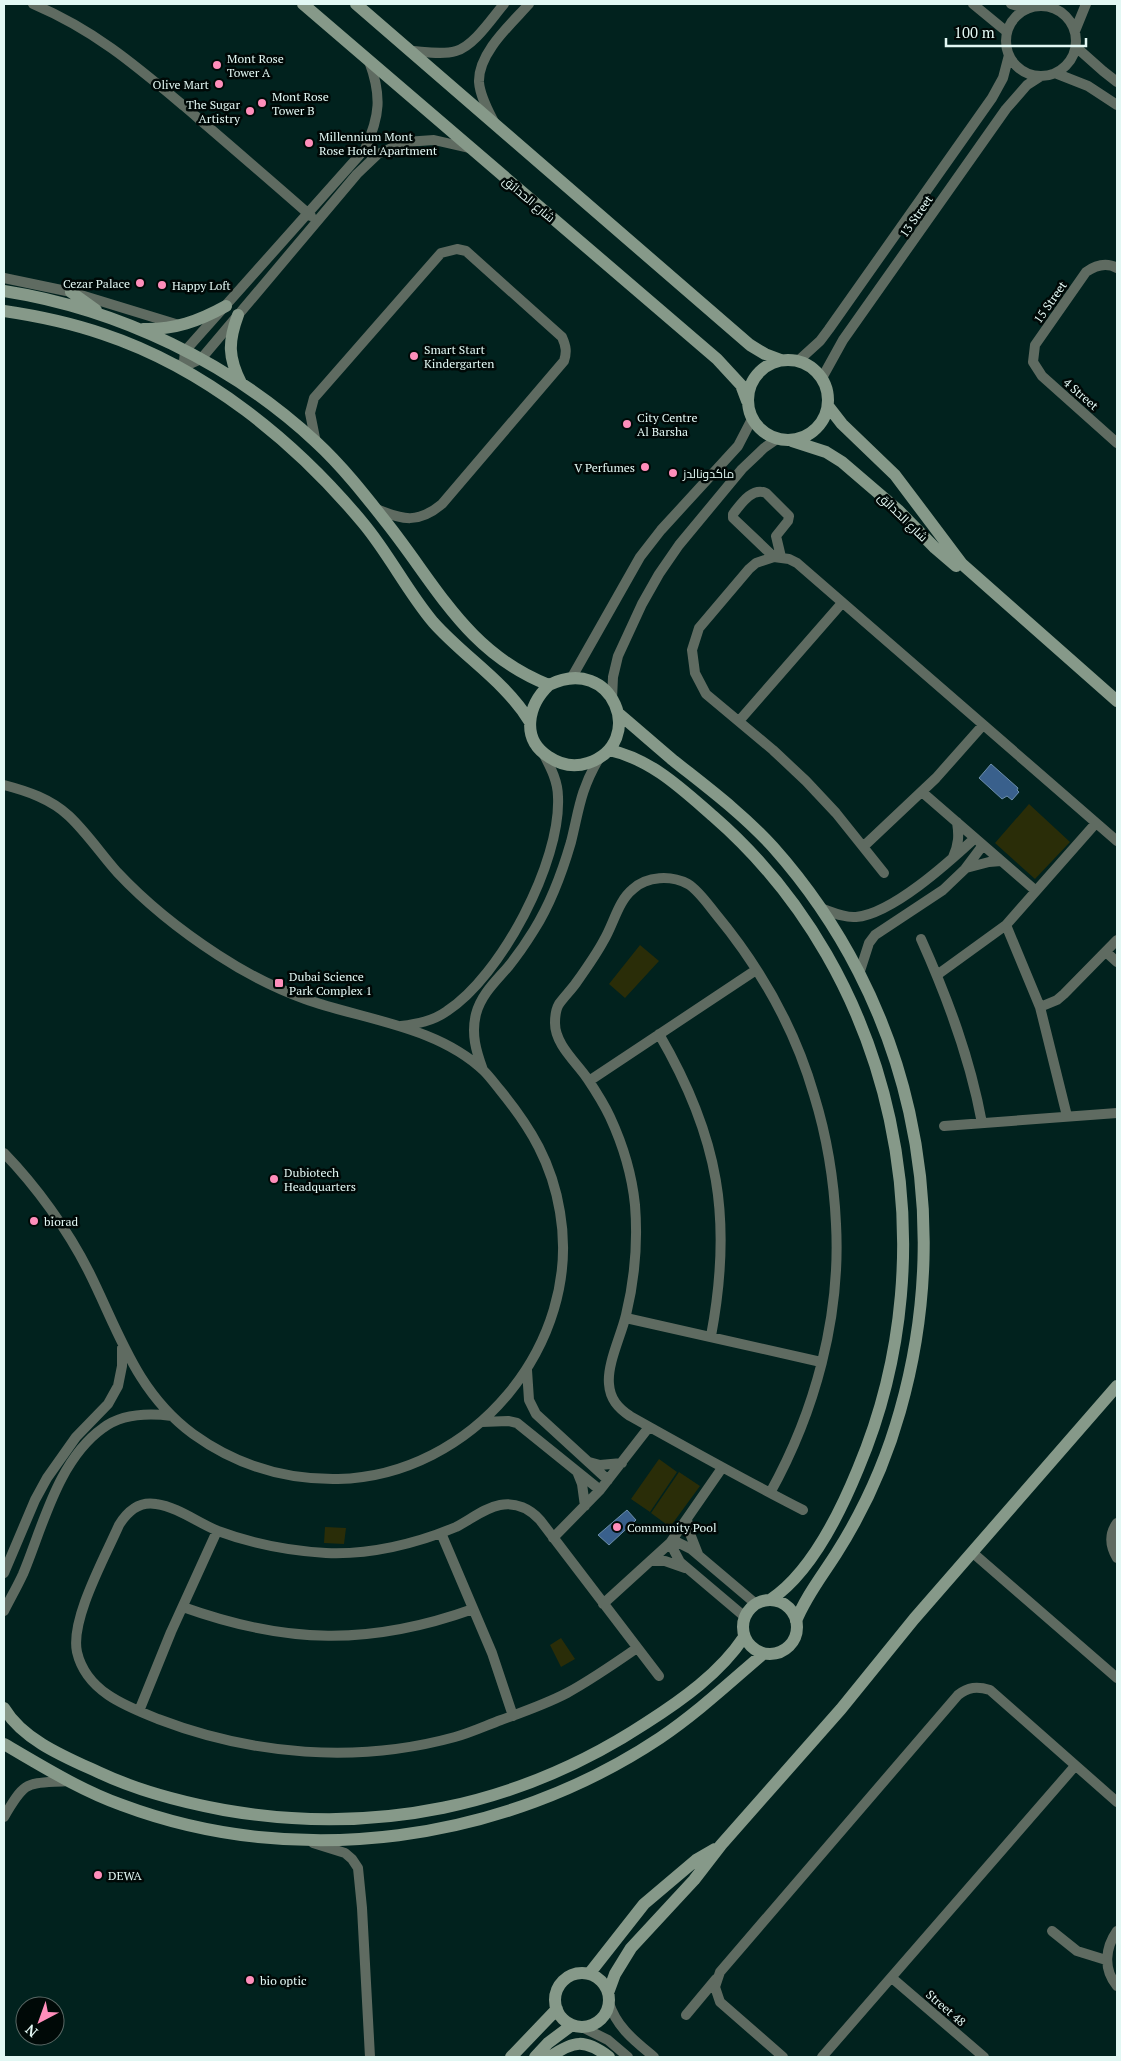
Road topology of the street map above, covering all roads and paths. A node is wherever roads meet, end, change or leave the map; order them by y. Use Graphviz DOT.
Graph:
graph roads {
  1 [pos="33,4"];
  2 [pos="303,4"];
  3 [pos="356,4"];
  4 [pos="504,4"];
  5 [pos="529,4"];
  6 [pos="973,4"];
  7 [pos="1011,4"];
  8 [pos="1086,4"];
  9 [pos="1050,5"];
  10 [pos="1027,9"];
  11 [pos="1075,31"];
  12 [pos="1007,32"];
  13 [pos="1076,47"];
  14 [pos="413,52"];
  15 [pos="1010,55"];
  16 [pos="368,60"];
  17 [pos="1055,73"];
  18 [pos="1041,76"];
  19 [pos="1117,82"];
  20 [pos="1117,105"];
  21 [pos="494,122"];
  22 [pos="469,148"];
  23 [pos="286,195"];
  24 [pos="308,213"];
  25 [pos="318,222"];
  26 [pos="294,229"];
  27 [pos="1117,268"];
  28 [pos="4,278"];
  29 [pos="4,291"];
  30 [pos="71,292"];
  31 [pos="226,306"];
  32 [pos="4,311"];
  33 [pos="238,315"];
  34 [pos="104,316"];
  35 [pos="183,326"];
  36 [pos="138,329"];
  37 [pos="185,351"];
  38 [pos="201,359"];
  39 [pos="781,360"];
  40 [pos="798,361"];
  41 [pos="1033,362"];
  42 [pos="183,368"];
  43 [pos="822,378"];
  44 [pos="242,383"];
  45 [pos="747,401"];
  46 [pos="828,406"];
  47 [pos="752,419"];
  48 [pos="777,439"];
  49 [pos="792,441"];
  50 [pos="316,443"];
  51 [pos="1117,443"];
  52 [pos="376,509"];
  53 [pos="777,557"];
  54 [pos="842,603"];
  55 [pos="1008,606"];
  56 [pos="572,677"];
  57 [pos="549,685"];
  58 [pos="612,699"];
  59 [pos="1117,702"];
  60 [pos="618,713"];
  61 [pos="739,721"];
  62 [pos="530,722"];
  63 [pos="983,725"];
  64 [pos="609,750"];
  65 [pos="543,754"];
  66 [pos="598,760"];
  67 [pos="4,785"];
  68 [pos="922,792"];
  69 [pos="956,822"];
  70 [pos="1096,823"];
  71 [pos="1117,841"];
  72 [pos="979,842"];
  73 [pos="864,846"];
  74 [pos="952,859"];
  75 [pos="1001,861"];
  76 [pos="965,868"];
  77 [pos="938,871"];
  78 [pos="884,873"];
  79 [pos="951,883"];
  80 [pos="1036,891"];
  81 [pos="823,909"];
  82 [pos="1006,925"];
  83 [pos="922,939"];
  84 [pos="1117,940"];
  85 [pos="1106,952"];
  86 [pos="1117,962"];
  87 [pos="756,970"];
  88 [pos="860,971"];
  89 [pos="938,975"];
  90 [pos="1040,1007"];
  91 [pos="397,1026"];
  92 [pos="659,1034"];
  93 [pos="484,1071"];
  94 [pos="589,1081"];
  95 [pos="1117,1113"];
  96 [pos="1067,1116"];
  97 [pos="982,1122"];
  98 [pos="944,1126"];
  99 [pos="4,1153"];
  100 [pos="626,1318"];
  101 [pos="711,1336"];
  102 [pos="122,1345"];
  103 [pos="821,1362"];
  104 [pos="527,1370"];
  105 [pos="1117,1386"];
  106 [pos="172,1416"];
  107 [pos="482,1422"];
  108 [pos="649,1427"];
  109 [pos="573,1448"];
  110 [pos="562,1460"];
  111 [pos="589,1462"];
  112 [pos="622,1463"];
  113 [pos="722,1468"];
  114 [pos="578,1473"];
  115 [pos="608,1480"];
  116 [pos="600,1490"];
  117 [pos="770,1493"];
  118 [pos="585,1506"];
  119 [pos="803,1510"];
  120 [pos="687,1519"];
  121 [pos="1117,1523"];
  122 [pos="217,1531"];
  123 [pos="441,1532"];
  124 [pos="553,1538"];
  125 [pos="671,1542"];
  126 [pos="974,1553"];
  127 [pos="698,1555"];
  128 [pos="1117,1558"];
  129 [pos="652,1562"];
  130 [pos="714,1569"];
  131 [pos="688,1570"];
  132 [pos="4,1573"];
  133 [pos="702,1582"];
  134 [pos="770,1600"];
  135 [pos="603,1604"];
  136 [pos="756,1604"];
  137 [pos="183,1607"];
  138 [pos="473,1609"];
  139 [pos="4,1611"];
  140 [pos="745,1617"];
  141 [pos="796,1621"];
  142 [pos="744,1637"];
  143 [pos="637,1648"];
  144 [pos="762,1654"];
  145 [pos="659,1676"];
  146 [pos="1117,1678"];
  147 [pos="4,1708"];
  148 [pos="139,1711"];
  149 [pos="513,1716"];
  150 [pos="4,1744"];
  151 [pos="1075,1766"];
  152 [pos="69,1781"];
  153 [pos="1117,1802"];
  154 [pos="4,1817"];
  155 [pos="295,1839"];
  156 [pos="721,1845"];
  157 [pos="1052,1931"];
  158 [pos="1117,1931"];
  159 [pos="1106,1960"];
  160 [pos="588,1974"];
  161 [pos="892,1978"];
  162 [pos="716,1979"];
  163 [pos="1117,1986"];
  164 [pos="609,1998"];
  165 [pos="556,2009"];
  166 [pos="686,2015"];
  167 [pos="577,2026"];
  168 [pos="370,2057"];
  169 [pos="511,2057"];
  170 [pos="535,2057"];
  171 [pos="550,2057"];
  172 [pos="609,2057"];
  173 [pos="628,2057"];
  174 [pos="654,2057"];
  175 [pos="784,2057"];
  176 [pos="822,2057"];
  177 [pos="984,2057"];
  1 -- 23 [label="street"];
  2 -- 16 [label="street, شارع الحدائق"];
  3 -- 14 [label="street"];
  4 -- 14 [label="street"];
  5 -- 21 [label="street"];
  6 -- 12 [label="street"];
  7 -- 10 [label="street"];
  8 -- 11 [label="street"];
  9 -- 10 [label="street"];
  9 -- 11 [label="street"];
  10 -- 12 [label="street"];
  11 -- 13 [label="street"];
  12 -- 15 [label="street"];
  13 -- 17 [label="street"];
  13 -- 19 [label="street"];
  14 -- 21 [label="street"];
  15 -- 18 [label="street"];
  15 -- 40 [label="street, 13 Street"];
  16 -- 22 [label="street, شارع الحدائق"];
  16 -- 24 [label="street"];
  17 -- 18 [label="street"];
  17 -- 20 [label="street"];
  18 -- 43 [label="street, 13 Street"];
  21 -- 39 [label="street"];
  22 -- 25 [label="street"];
  22 -- 45 [label="street, شارع الحدائق"];
  23 -- 24 [label="street"];
  23 -- 26 [label="street"];
  24 -- 25 [label="street"];
  24 -- 26 [label="street"];
  25 -- 33 [label="street"];
  26 -- 31 [label="street"];
  27 -- 41 [label="street, 15 Street"];
  28 -- 30 [label="street"];
  29 -- 34 [label="street"];
  30 -- 34 [label="street"];
  30 -- 35 [label="street"];
  31 -- 35 [label="street"];
  31 -- 37 [label="street"];
  32 -- 42 [label="street"];
  33 -- 38 [label="street"];
  33 -- 44 [label="street"];
  34 -- 36 [label="street"];
  35 -- 36 [label="street"];
  36 -- 37 [label="street"];
  37 -- 38 [label="street"];
  37 -- 42 [label="street"];
  38 -- 42 [label="street"];
  38 -- 44 [label="street"];
  39 -- 40 [label="street"];
  39 -- 45 [label="street"];
  40 -- 43 [label="street"];
  41 -- 51 [label="street, 4 Street"];
  42 -- 62 [label="street"];
  43 -- 46 [label="street"];
  44 -- 50 [label="street"];
  45 -- 47 [label="street"];
  46 -- 49 [label="street"];
  46 -- 55 [label="street, شارع الحدائق"];
  47 -- 48 [label="street"];
  47 -- 56 [label="street"];
  48 -- 49 [label="street"];
  48 -- 58 [label="street"];
  49 -- 55 [label="street, شارع الحدائق"];
  50 -- 52 [label="street"];
  50 -- 52 [label="street"];
  52 -- 57 [label="street"];
  53 -- 53 [label="street"];
  53 -- 54 [label="street"];
  53 -- 61 [label="street"];
  54 -- 61 [label="street"];
  54 -- 63 [label="street"];
  55 -- 59 [label="street, شارع الحدائق"];
  56 -- 57 [label="street"];
  56 -- 58 [label="street"];
  57 -- 62 [label="street"];
  58 -- 60 [label="street"];
  60 -- 64 [label="street"];
  60 -- 81 [label="street"];
  61 -- 73 [label="street"];
  62 -- 65 [label="street"];
  63 -- 68 [label="street"];
  63 -- 70 [label="street"];
  64 -- 66 [label="street"];
  64 -- 134 [label="street"];
  65 -- 66 [label="street"];
  65 -- 91 [label="street"];
  66 -- 93 [label="street"];
  67 -- 91 [label="street"];
  68 -- 69 [label="street"];
  68 -- 73 [label="street"];
  69 -- 72 [label="street"];
  69 -- 74 [label="street"];
  70 -- 71 [label="street"];
  70 -- 80 [label="street"];
  72 -- 74 [label="street"];
  72 -- 75 [label="street"];
  72 -- 76 [label="street"];
  73 -- 78 [label="street"];
  74 -- 77 [label="street"];
  75 -- 76 [label="street"];
  75 -- 80 [label="street"];
  76 -- 79 [label="street"];
  77 -- 79 [label="street"];
  77 -- 81 [label="street"];
  79 -- 88 [label="street"];
  80 -- 82 [label="street"];
  81 -- 88 [label="street"];
  82 -- 89 [label="street"];
  82 -- 90 [label="street"];
  83 -- 89 [label="street"];
  84 -- 85 [label="street"];
  85 -- 86 [label="street"];
  85 -- 90 [label="street"];
  87 -- 92 [label="street"];
  87 -- 94 [label="street"];
  87 -- 103 [label="street"];
  88 -- 141 [label="street"];
  89 -- 97 [label="street"];
  90 -- 96 [label="street"];
  91 -- 93 [label="street"];
  92 -- 94 [label="street"];
  92 -- 101 [label="street"];
  93 -- 104 [label="street"];
  94 -- 100 [label="street"];
  95 -- 96 [label="street"];
  96 -- 97 [label="street"];
  97 -- 98 [label="street"];
  99 -- 102 [label="street"];
  100 -- 101 [label="street"];
  100 -- 108 [label="street"];
  101 -- 103 [label="street"];
  102 -- 106 [label="street"];
  102 -- 132 [label="street"];
  103 -- 117 [label="street"];
  104 -- 107 [label="street"];
  104 -- 109 [label="street"];
  105 -- 126 [label="street"];
  106 -- 107 [label="street"];
  106 -- 139 [label="street"];
  107 -- 110 [label="street"];
  108 -- 112 [label="street"];
  108 -- 113 [label="street"];
  109 -- 110 [label="street"];
  109 -- 111 [label="street"];
  110 -- 114 [label="street"];
  111 -- 112 [label="street"];
  111 -- 115 [label="street"];
  112 -- 115 [label="street"];
  113 -- 117 [label="street"];
  113 -- 120 [label="street"];
  114 -- 116 [label="street"];
  114 -- 118 [label="street"];
  115 -- 116 [label="street"];
  116 -- 118 [label="street"];
  117 -- 119 [label="street"];
  118 -- 124 [label="street"];
  120 -- 125 [label="street"];
  120 -- 127 [label="street"];
  121 -- 128 [label="street"];
  122 -- 123 [label="street"];
  122 -- 137 [label="street"];
  122 -- 148 [label="street"];
  123 -- 124 [label="street"];
  123 -- 138 [label="street"];
  124 -- 135 [label="street"];
  125 -- 127 [label="street"];
  125 -- 129 [label="street"];
  125 -- 131 [label="street"];
  126 -- 146 [label="street"];
  126 -- 156 [label="street"];
  127 -- 130 [label="street"];
  129 -- 131 [label="street"];
  129 -- 135 [label="street"];
  130 -- 133 [label="street"];
  130 -- 136 [label="street"];
  131 -- 133 [label="street"];
  133 -- 140 [label="street"];
  134 -- 136 [label="street"];
  134 -- 141 [label="street"];
  135 -- 143 [label="street"];
  136 -- 140 [label="street"];
  137 -- 138 [label="street"];
  137 -- 148 [label="street"];
  138 -- 149 [label="street"];
  140 -- 142 [label="street"];
  141 -- 144 [label="street"];
  142 -- 144 [label="street"];
  142 -- 147 [label="street"];
  143 -- 145 [label="street"];
  143 -- 149 [label="street"];
  144 -- 155 [label="street"];
  148 -- 149 [label="street"];
  150 -- 152 [label="street"];
  151 -- 153 [label="street"];
  151 -- 161 [label="street"];
  151 -- 162 [label="street"];
  152 -- 154 [label="street"];
  152 -- 155 [label="street"];
  155 -- 168 [label="street"];
  156 -- 160 [label="street"];
  156 -- 164 [label="street"];
  157 -- 159 [label="street"];
  158 -- 159 [label="street"];
  159 -- 163 [label="street"];
  160 -- 164 [label="street"];
  160 -- 165 [label="street"];
  161 -- 176 [label="street"];
  161 -- 177 [label="street, Street 48"];
  162 -- 166 [label="street"];
  162 -- 175 [label="street"];
  164 -- 167 [label="street"];
  164 -- 174 [label="street"];
  165 -- 167 [label="street"];
  165 -- 169 [label="street"];
  167 -- 170 [label="street"];
  167 -- 173 [label="street"];
  171 -- 172 [label="street"];
}
